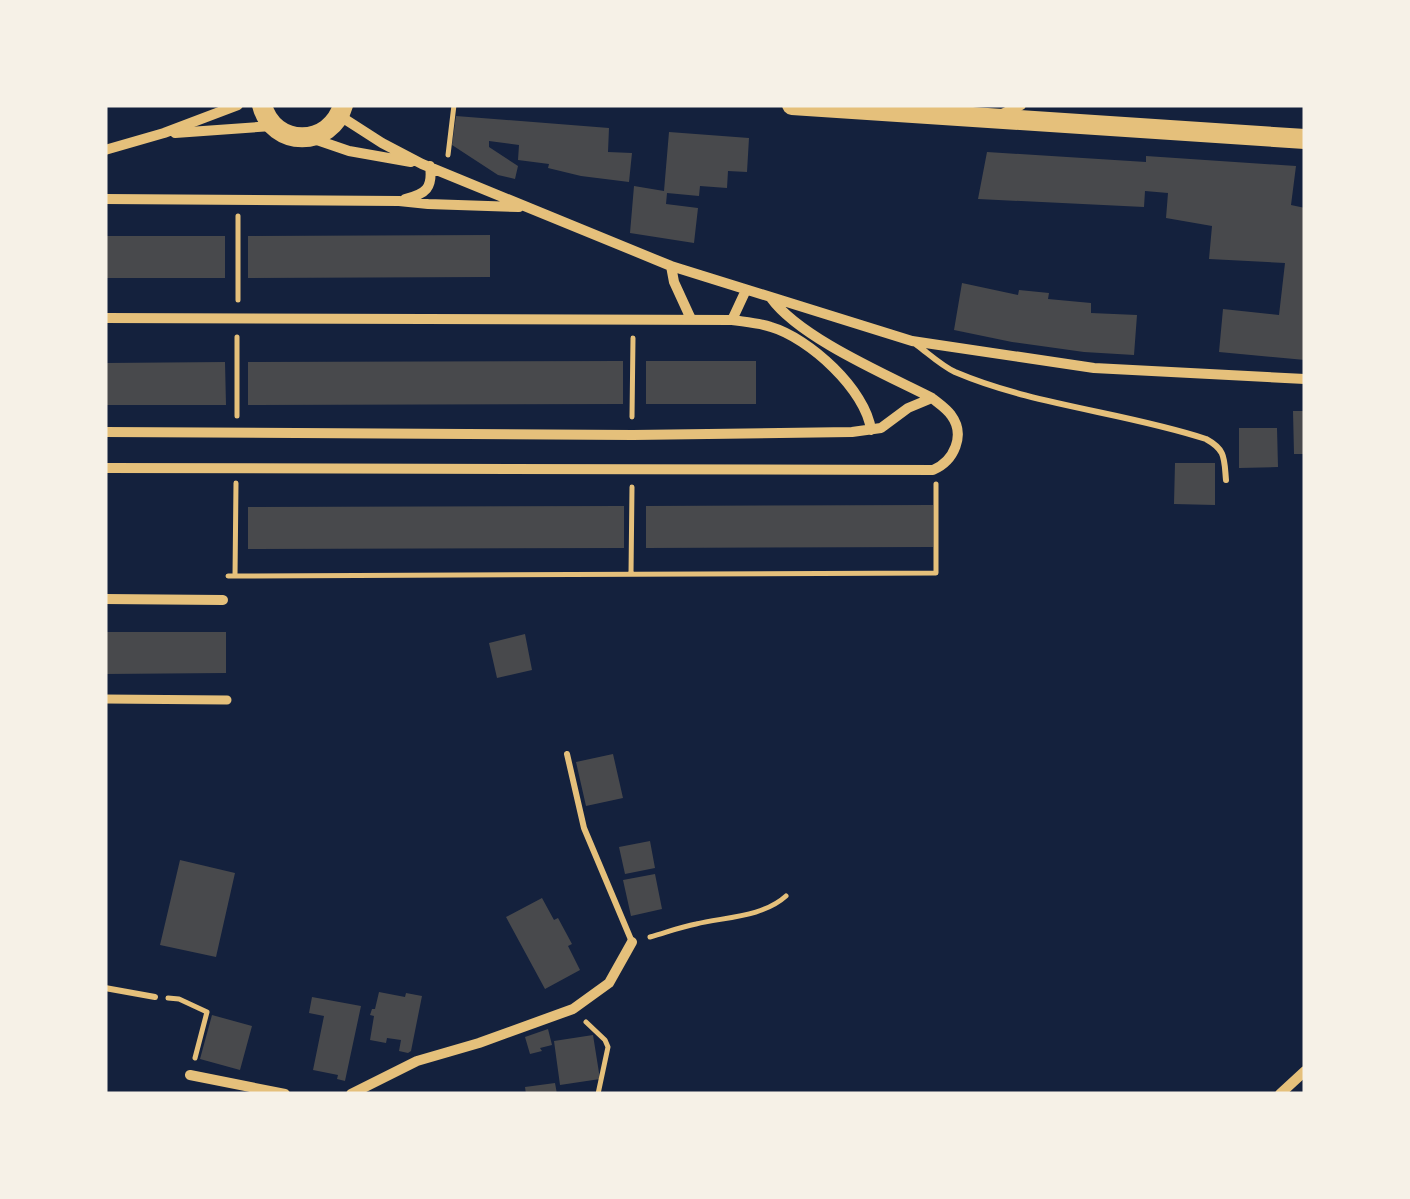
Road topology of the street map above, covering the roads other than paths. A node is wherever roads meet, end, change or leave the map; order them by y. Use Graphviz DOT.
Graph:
graph roads {
  1 [pos="238,105"];
  2 [pos="262,105"];
  3 [pos="792,105"];
  4 [pos="1021,105"];
  5 [pos="341,110"];
  6 [pos="992,118"];
  7 [pos="272,126"];
  8 [pos="164,134"];
  9 [pos="309,137"];
  10 [pos="1305,140"];
  11 [pos="105,150"];
  12 [pos="426,165"];
  13 [pos="105,199"];
  14 [pos="400,201"];
  15 [pos="526,207"];
  16 [pos="671,266"];
  17 [pos="746,290"];
  18 [pos="771,298"];
  19 [pos="105,318"];
  20 [pos="691,319"];
  21 [pos="732,320"];
  22 [pos="912,341"];
  23 [pos="1305,378"];
  24 [pos="932,398"];
  25 [pos="871,430"];
  26 [pos="105,432"];
  27 [pos="105,468"];
  28 [pos="1226,480"];
  29 [pos="105,599"];
  30 [pos="223,600"];
  31 [pos="105,699"];
  32 [pos="227,700"];
  33 [pos="566,754"];
  34 [pos="632,942"];
  35 [pos="105,988"];
  36 [pos="155,997"];
  37 [pos="1305,1071"];
  38 [pos="190,1075"];
  39 [pos="285,1094"];
  40 [pos="351,1094"];
  41 [pos="1280,1094"];
  1 -- 8 [label="street"];
  2 -- 7 [label="main road"];
  3 -- 6 [label="main road"];
  4 -- 6 [label="street"];
  5 -- 9 [label="main road"];
  5 -- 12 [label="street"];
  6 -- 10 [label="main road"];
  7 -- 8 [label="street"];
  7 -- 9 [label="main road"];
  8 -- 11 [label="street"];
  9 -- 12 [label="street"];
  12 -- 14 [label="street"];
  12 -- 15 [label="street"];
  13 -- 14 [label="street"];
  14 -- 15 [label="street"];
  15 -- 16 [label="street"];
  16 -- 17 [label="street"];
  16 -- 20 [label="street"];
  17 -- 18 [label="street"];
  17 -- 21 [label="street"];
  18 -- 22 [label="street"];
  18 -- 24 [label="street"];
  19 -- 20 [label="street"];
  20 -- 21 [label="street"];
  21 -- 25 [label="street"];
  22 -- 23 [label="street"];
  22 -- 28 [label="lane"];
  24 -- 25 [label="street"];
  24 -- 27 [label="street"];
  25 -- 26 [label="street"];
  29 -- 30 [label="street"];
  31 -- 32 [label="street"];
  33 -- 34 [label="lane"];
  34 -- 40 [label="street"];
  35 -- 36 [label="lane"];
  37 -- 41 [label="street"];
  38 -- 39 [label="street"];
}
